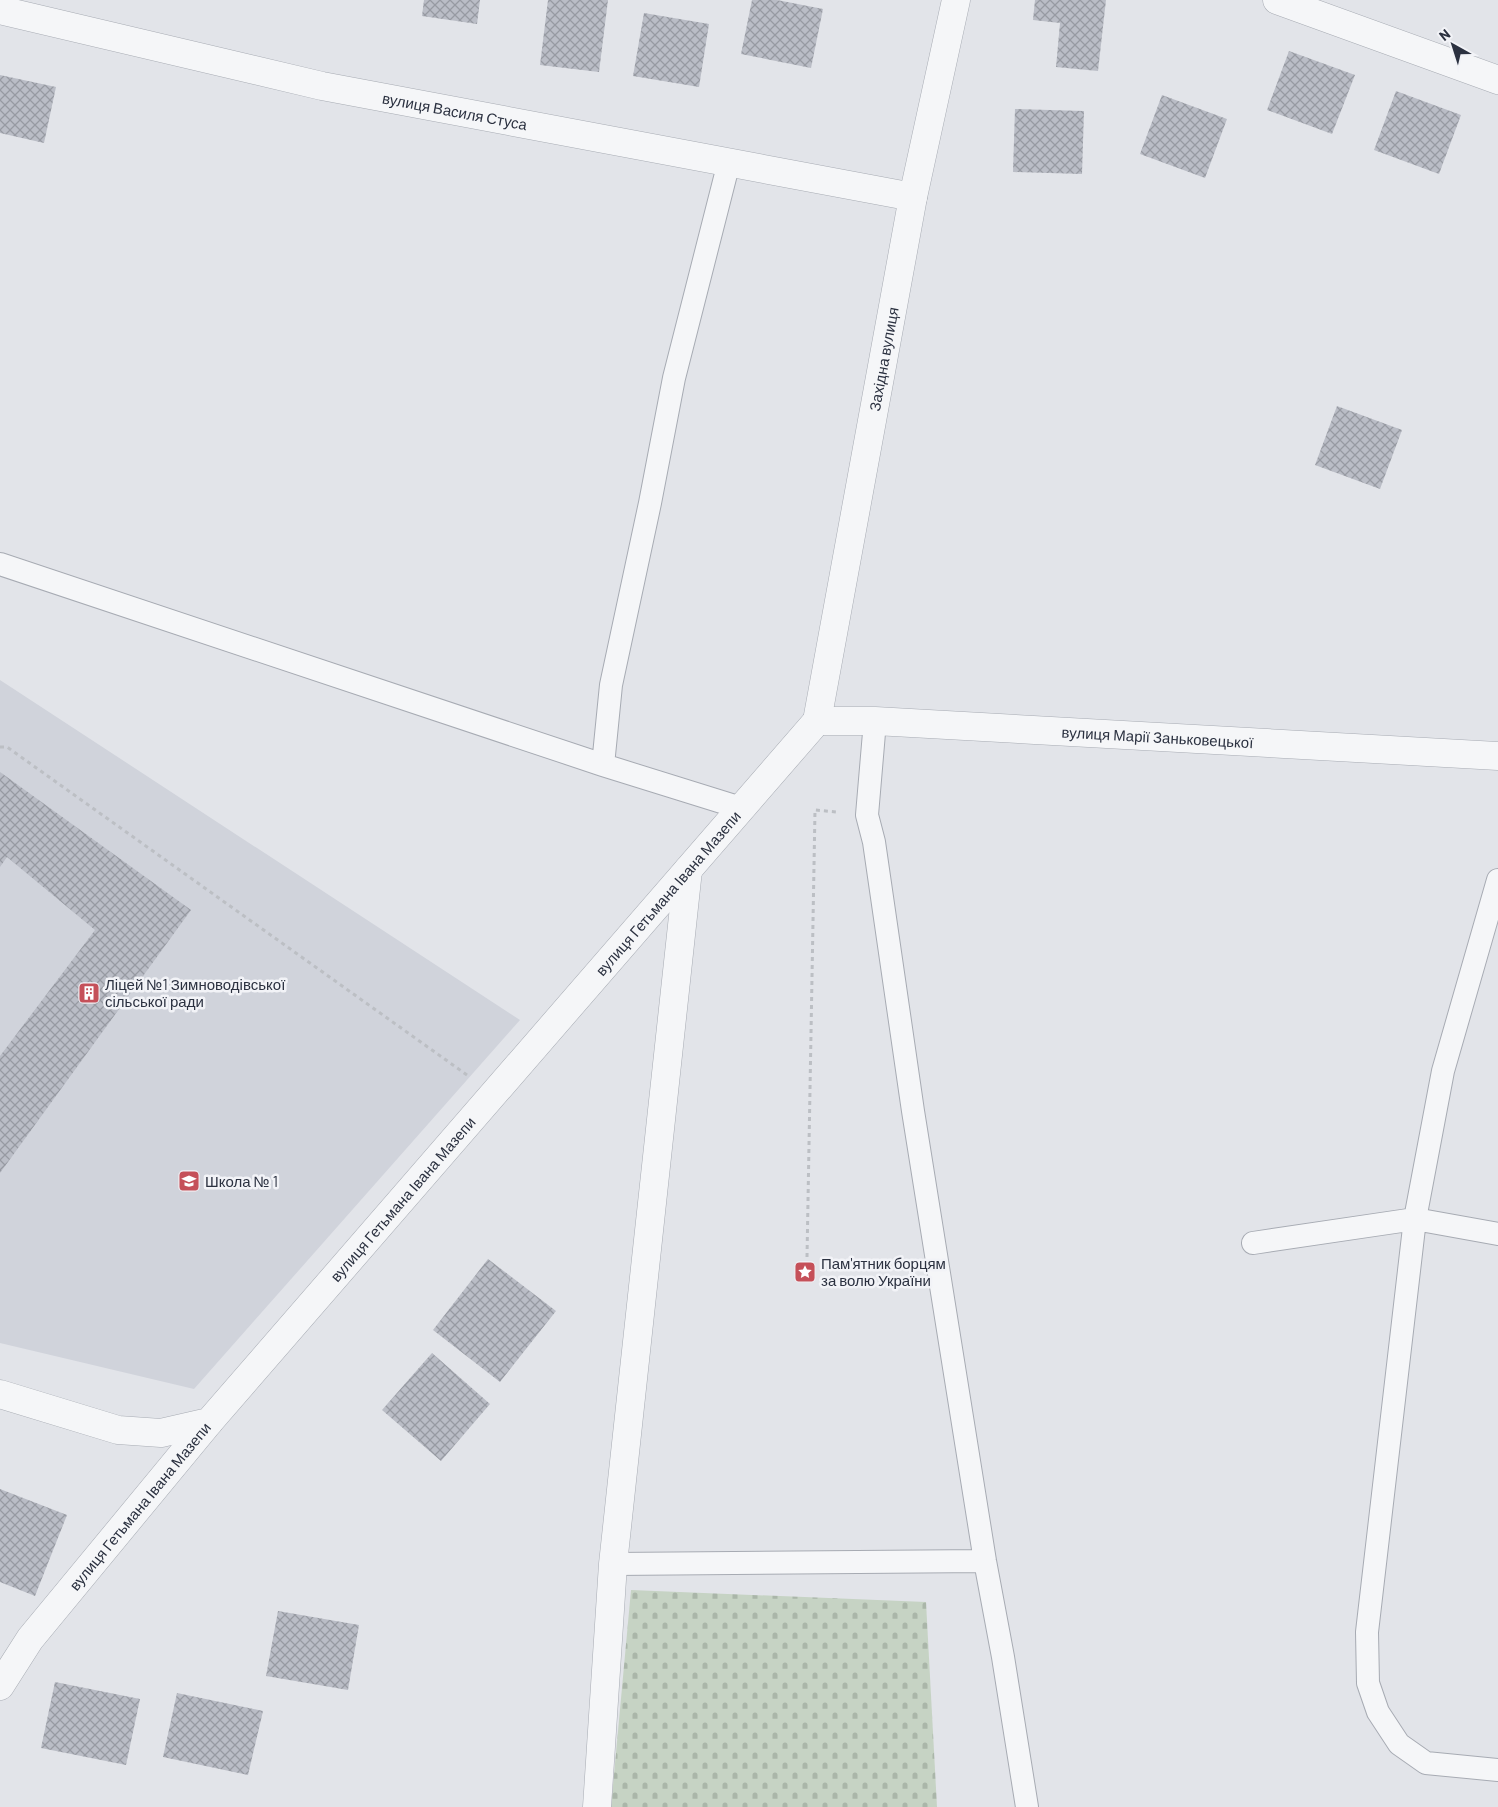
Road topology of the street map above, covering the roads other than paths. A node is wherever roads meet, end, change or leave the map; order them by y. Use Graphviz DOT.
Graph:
graph roads {
  1 [pos="956,0"];
  2 [pos="1277,0"];
  3 [pos="0,10"];
  4 [pos="1498,80"];
  5 [pos="729,162"];
  6 [pos="912,198"];
  7 [pos="0,564"];
  8 [pos="875,720"];
  9 [pos="817,721"];
  10 [pos="1498,756"];
  11 [pos="603,765"];
  12 [pos="741,808"];
  13 [pos="688,870"];
  14 [pos="1498,880"];
  15 [pos="1415,1219"];
  16 [pos="1498,1234"];
  17 [pos="1253,1243"];
  18 [pos="0,1394"];
  19 [pos="209,1422"];
  20 [pos="985,1561"];
  21 [pos="613,1564"];
  22 [pos="0,1686"];
  23 [pos="1498,1770"];
  24 [pos="597,1807"];
  25 [pos="1027,1807"];
  1 -- 6 [label="street, Західна вулиця"];
  2 -- 4 [label="street"];
  3 -- 5 [label="street, вулиця Василя Стуса"];
  5 -- 6 [label="street, вулиця Василя Стуса"];
  5 -- 11 [label="lane"];
  6 -- 9 [label="street, Західна вулиця"];
  7 -- 11 [label="lane"];
  8 -- 9 [label="street, вулиця Марії Заньковецької"];
  8 -- 10 [label="street, вулиця Марії Заньковецької"];
  8 -- 20 [label="lane"];
  9 -- 12 [label="street, вулиця Гетьмана Івана Мазепи"];
  11 -- 12 [label="lane"];
  12 -- 13 [label="street, вулиця Гетьмана Івана Мазепи"];
  13 -- 19 [label="street, вулиця Гетьмана Івана Мазепи"];
  13 -- 21 [label="street"];
  14 -- 15 [label="lane"];
  15 -- 16 [label="lane"];
  15 -- 17 [label="lane"];
  15 -- 23 [label="lane"];
  18 -- 19 [label="street"];
  19 -- 22 [label="street, вулиця Гетьмана Івана Мазепи"];
  20 -- 21 [label="lane"];
  20 -- 25 [label="lane"];
  21 -- 24 [label="street"];
}
